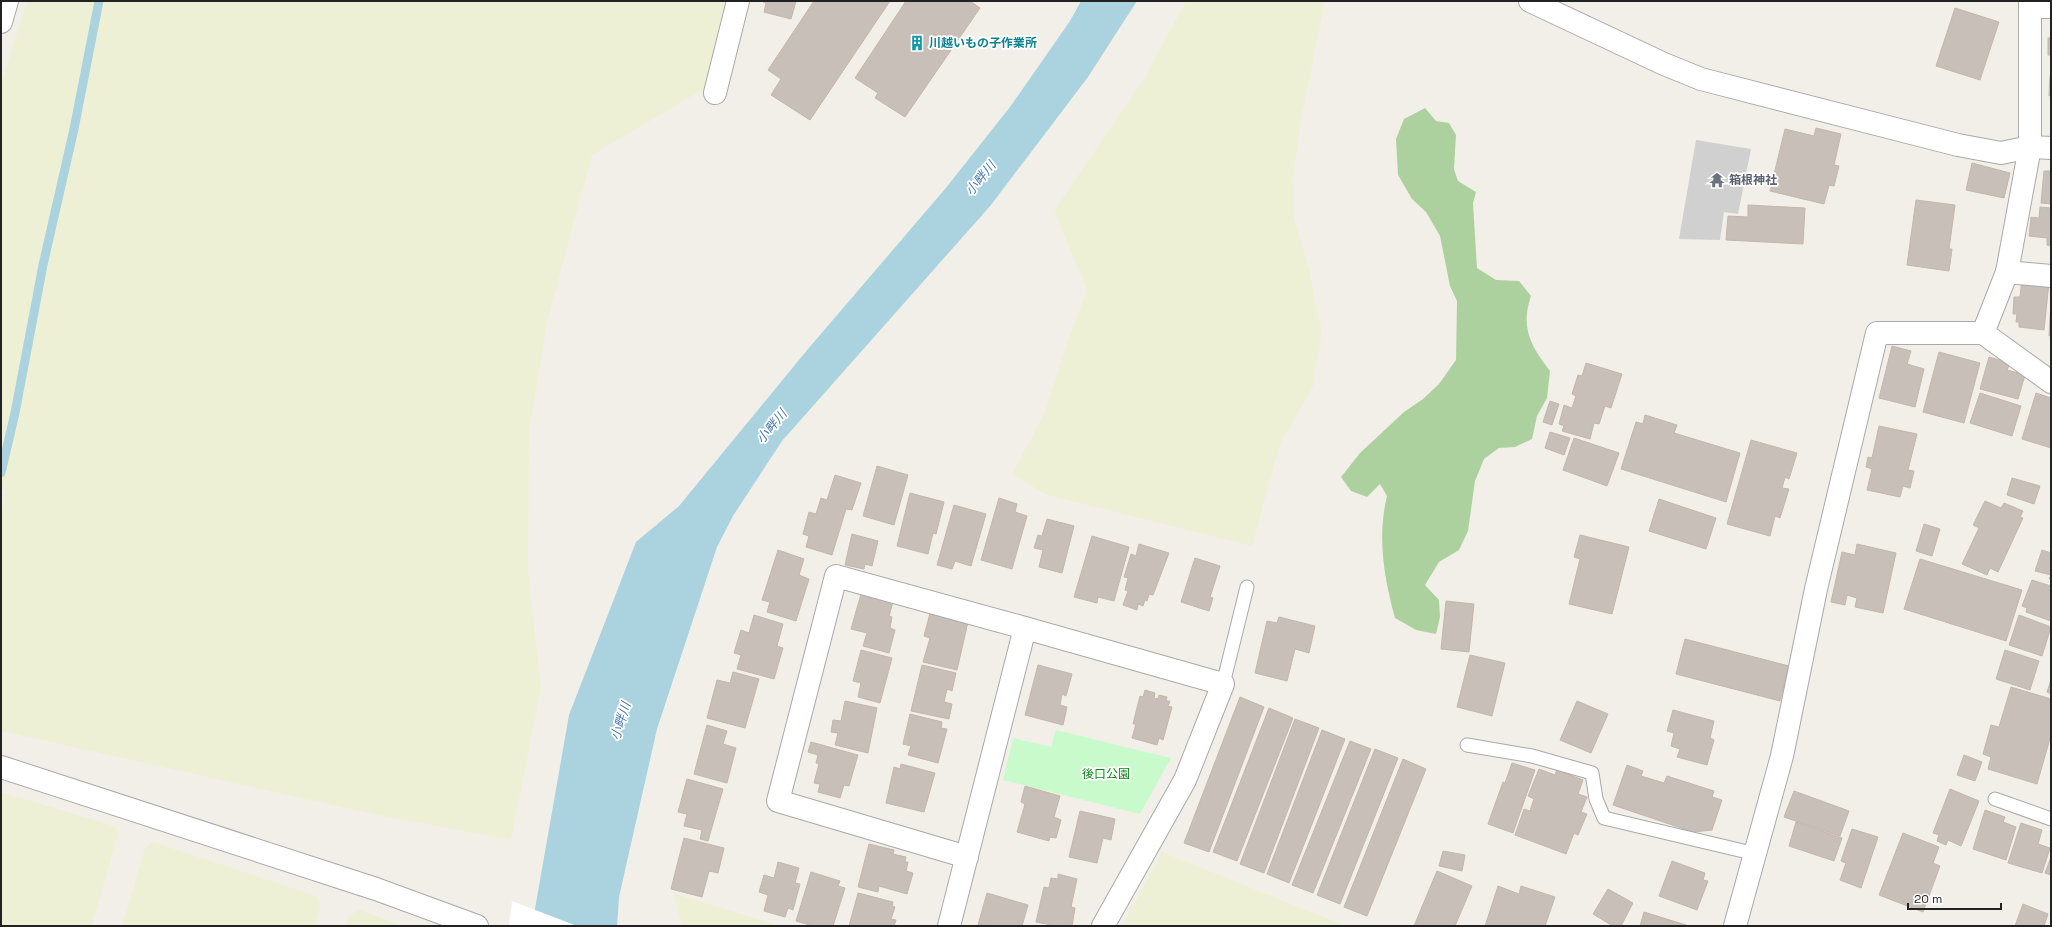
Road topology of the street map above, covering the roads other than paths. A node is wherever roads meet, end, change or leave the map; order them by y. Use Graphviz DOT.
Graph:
graph roads {
  1 [pos="7,1"];
  2 [pos="738,1"];
  3 [pos="1530,1"];
  4 [pos="2030,4"];
  5 [pos="2051,7"];
  6 [pos="1,22"];
  7 [pos="715,93"];
  8 [pos="2030,147"];
  9 [pos="2051,148"];
  10 [pos="2007,272"];
  11 [pos="2051,276"];
  12 [pos="1983,333"];
  13 [pos="2051,382"];
  14 [pos="1247,587"];
  15 [pos="1025,628"];
  16 [pos="1223,684"];
  17 [pos="1467,745"];
  18 [pos="1,767"];
  19 [pos="1995,799"];
  20 [pos="2051,820"];
  21 [pos="1756,854"];
  22 [pos="967,857"];
  23 [pos="477,926"];
  24 [pos="949,926"];
  25 [pos="1103,926"];
  26 [pos="1735,926"];
  1 -- 6 [label="street"];
  2 -- 7 [label="street"];
  3 -- 8 [label="street"];
  4 -- 5 [label="street"];
  4 -- 8 [label="street"];
  8 -- 9 [label="street"];
  8 -- 10 [label="street"];
  10 -- 11 [label="street"];
  10 -- 12 [label="street"];
  12 -- 13 [label="street"];
  12 -- 21 [label="street"];
  14 -- 16 [label="lane"];
  15 -- 16 [label="street"];
  15 -- 22 [label="street"];
  15 -- 22 [label="street"];
  16 -- 25 [label="street"];
  17 -- 21 [label="lane"];
  18 -- 23 [label="street"];
  19 -- 20 [label="lane"];
  21 -- 26 [label="street"];
  22 -- 24 [label="street"];
}
